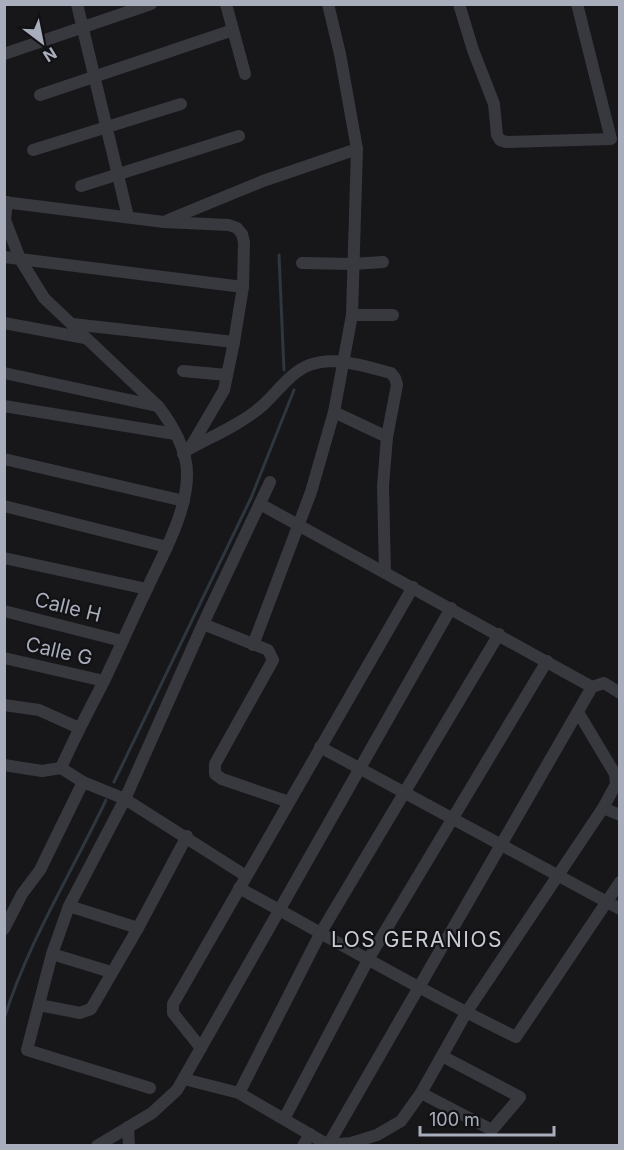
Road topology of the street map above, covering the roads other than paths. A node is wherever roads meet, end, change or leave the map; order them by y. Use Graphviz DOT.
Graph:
graph roads {
  1 [pos="77,4"];
  2 [pos="151,4"];
  3 [pos="226,4"];
  4 [pos="328,4"];
  5 [pos="459,4"];
  6 [pos="578,4"];
  7 [pos="83,27"];
  8 [pos="233,30"];
  9 [pos="4,54"];
  10 [pos="245,74"];
  11 [pos="94,77"];
  12 [pos="40,95"];
  13 [pos="181,104"];
  14 [pos="106,127"];
  15 [pos="239,136"];
  16 [pos="357,149"];
  17 [pos="33,150"];
  18 [pos="118,175"];
  19 [pos="81,186"];
  20 [pos="6,202"];
  21 [pos="128,217"];
  22 [pos="164,222"];
  23 [pos="4,257"];
  24 [pos="20,259"];
  25 [pos="383,262"];
  26 [pos="302,263"];
  27 [pos="353,264"];
  28 [pos="243,287"];
  29 [pos="352,315"];
  30 [pos="393,315"];
  31 [pos="4,323"];
  32 [pos="72,324"];
  33 [pos="85,338"];
  34 [pos="234,342"];
  35 [pos="344,361"];
  36 [pos="183,371"];
  37 [pos="4,373"];
  38 [pos="227,375"];
  39 [pos="4,406"];
  40 [pos="158,406"];
  41 [pos="334,412"];
  42 [pos="175,434"];
  43 [pos="387,437"];
  44 [pos="187,451"];
  45 [pos="4,459"];
  46 [pos="270,483"];
  47 [pos="184,501"];
  48 [pos="260,504"];
  49 [pos="4,506"];
  50 [pos="298,524"];
  51 [pos="167,547"];
  52 [pos="4,558"];
  53 [pos="384,572"];
  54 [pos="413,587"];
  55 [pos="147,589"];
  56 [pos="452,608"];
  57 [pos="4,612"];
  58 [pos="203,624"];
  59 [pos="499,634"];
  60 [pos="122,641"];
  61 [pos="253,645"];
  62 [pos="4,658"];
  63 [pos="547,661"];
  64 [pos="104,681"];
  65 [pos="592,687"];
  66 [pos="620,693"];
  67 [pos="4,705"];
  68 [pos="578,712"];
  69 [pos="79,728"];
  70 [pos="320,747"];
  71 [pos="4,765"];
  72 [pos="62,768"];
  73 [pos="360,769"];
  74 [pos="83,782"];
  75 [pos="403,792"];
  76 [pos="125,799"];
  77 [pos="289,802"];
  78 [pos="603,808"];
  79 [pos="620,815"];
  80 [pos="453,819"];
  81 [pos="187,836"];
  82 [pos="501,845"];
  83 [pos="246,876"];
  84 [pos="558,876"];
  85 [pos="620,882"];
  86 [pos="239,888"];
  87 [pos="606,902"];
  88 [pos="69,906"];
  89 [pos="620,909"];
  90 [pos="280,910"];
  91 [pos="138,928"];
  92 [pos="4,929"];
  93 [pos="320,933"];
  94 [pos="52,954"];
  95 [pos="369,958"];
  96 [pos="111,972"];
  97 [pos="418,988"];
  98 [pos="39,1005"];
  99 [pos="466,1013"];
  100 [pos="201,1048"];
  101 [pos="442,1056"];
  102 [pos="184,1079"];
  103 [pos="150,1088"];
  104 [pos="239,1093"];
  105 [pos="421,1093"];
  106 [pos="284,1119"];
  107 [pos="128,1127"];
  108 [pos="310,1134"];
  109 [pos="328,1145"];
  110 [pos="97,1146"];
  111 [pos="129,1146"];
  112 [pos="303,1146"];
  1 -- 7 [label="street"];
  2 -- 7 [label="street"];
  3 -- 8 [label="street"];
  4 -- 16 [label="street"];
  5 -- 6 [label="street"];
  7 -- 9 [label="street"];
  7 -- 11 [label="street"];
  8 -- 10 [label="street"];
  8 -- 11 [label="street"];
  11 -- 12 [label="street"];
  11 -- 14 [label="street"];
  13 -- 14 [label="street"];
  14 -- 17 [label="street"];
  14 -- 18 [label="street"];
  15 -- 18 [label="street"];
  16 -- 22 [label="street"];
  16 -- 27 [label="street"];
  18 -- 19 [label="street"];
  18 -- 21 [label="street"];
  20 -- 21 [label="street"];
  20 -- 24 [label="street"];
  21 -- 22 [label="street"];
  22 -- 28 [label="street"];
  23 -- 24 [label="street"];
  24 -- 28 [label="street"];
  24 -- 32 [label="street"];
  25 -- 27 [label="street"];
  26 -- 27 [label="street"];
  27 -- 29 [label="street"];
  28 -- 34 [label="street"];
  29 -- 30 [label="street"];
  29 -- 35 [label="street"];
  31 -- 33 [label="street"];
  32 -- 33 [label="street"];
  32 -- 34 [label="street"];
  33 -- 40 [label="street"];
  34 -- 38 [label="street"];
  35 -- 41 [label="street"];
  35 -- 43 [label="street"];
  35 -- 44 [label="street"];
  36 -- 38 [label="street"];
  37 -- 40 [label="street"];
  38 -- 44 [label="street"];
  39 -- 42 [label="street"];
  40 -- 42 [label="street"];
  41 -- 43 [label="street"];
  41 -- 50 [label="street"];
  42 -- 44 [label="street"];
  43 -- 53 [label="street"];
  44 -- 47 [label="street"];
  45 -- 47 [label="street"];
  46 -- 48 [label="street"];
  47 -- 51 [label="street"];
  48 -- 50 [label="street"];
  48 -- 58 [label="street"];
  49 -- 51 [label="street"];
  50 -- 53 [label="street"];
  50 -- 61 [label="street"];
  51 -- 55 [label="street"];
  52 -- 55 [label="street"];
  53 -- 54 [label="street"];
  54 -- 56 [label="street"];
  54 -- 70 [label="street"];
  55 -- 60 [label="street"];
  56 -- 59 [label="street"];
  56 -- 73 [label="street"];
  57 -- 60 [label="street, Calle H"];
  58 -- 61 [label="street"];
  58 -- 76 [label="street"];
  59 -- 63 [label="street"];
  59 -- 75 [label="street"];
  60 -- 64 [label="street"];
  61 -- 77 [label="street"];
  62 -- 64 [label="street, Calle G"];
  63 -- 65 [label="street"];
  63 -- 80 [label="street"];
  64 -- 69 [label="street"];
  65 -- 66 [label="street"];
  65 -- 68 [label="street"];
  67 -- 69 [label="street"];
  68 -- 78 [label="street"];
  68 -- 82 [label="street"];
  69 -- 72 [label="street"];
  70 -- 73 [label="street"];
  70 -- 77 [label="street"];
  71 -- 72 [label="street"];
  72 -- 74 [label="street"];
  73 -- 75 [label="street"];
  73 -- 90 [label="street"];
  74 -- 76 [label="street"];
  74 -- 92 [label="street"];
  75 -- 80 [label="street"];
  75 -- 93 [label="street"];
  76 -- 81 [label="street"];
  76 -- 88 [label="street"];
  77 -- 83 [label="street"];
  78 -- 79 [label="street"];
  78 -- 84 [label="street"];
  80 -- 82 [label="street"];
  80 -- 95 [label="street"];
  81 -- 83 [label="street"];
  81 -- 91 [label="street"];
  82 -- 84 [label="street"];
  82 -- 97 [label="street"];
  83 -- 86 [label="street"];
  84 -- 87 [label="street"];
  84 -- 99 [label="street"];
  85 -- 87 [label="street"];
  86 -- 90 [label="street"];
  86 -- 100 [label="street"];
  87 -- 89 [label="street"];
  87 -- 99 [label="street"];
  88 -- 91 [label="street"];
  88 -- 94 [label="street"];
  90 -- 93 [label="street"];
  90 -- 100 [label="street"];
  91 -- 96 [label="street"];
  93 -- 95 [label="street"];
  93 -- 104 [label="street"];
  94 -- 96 [label="street"];
  94 -- 98 [label="street"];
  95 -- 97 [label="street"];
  95 -- 106 [label="street"];
  96 -- 98 [label="street"];
  97 -- 99 [label="street"];
  97 -- 109 [label="street"];
  98 -- 103 [label="street"];
  99 -- 101 [label="street"];
  100 -- 102 [label="street"];
  101 -- 105 [label="street"];
  101 -- 105 [label="street"];
  102 -- 104 [label="street"];
  102 -- 107 [label="street"];
  104 -- 106 [label="street"];
  105 -- 109 [label="street"];
  106 -- 108 [label="street"];
  107 -- 110 [label="street"];
  107 -- 111 [label="street"];
  108 -- 109 [label="street"];
  108 -- 112 [label="street"];
}
